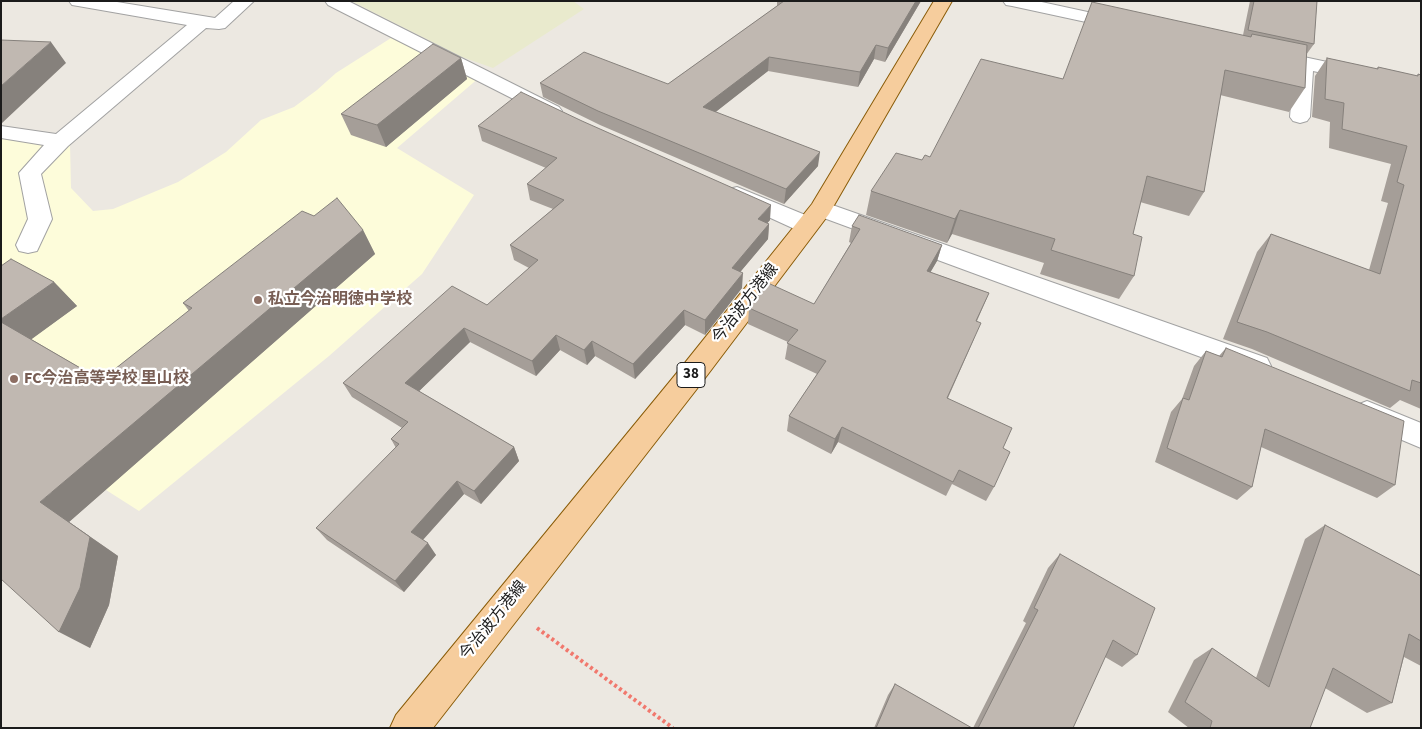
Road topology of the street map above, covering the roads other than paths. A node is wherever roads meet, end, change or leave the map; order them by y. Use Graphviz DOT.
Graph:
graph roads {
  1 [pos="78,1"];
  2 [pos="245,1"];
  3 [pos="334,1"];
  4 [pos="943,1"];
  5 [pos="1012,1"];
  6 [pos="202,22"];
  7 [pos="1139,28"];
  8 [pos="1256,53"];
  9 [pos="1304,63"];
  10 [pos="1421,88"];
  11 [pos="1300,116"];
  12 [pos="566,118"];
  13 [pos="1,132"];
  14 [pos="60,140"];
  15 [pos="719,187"];
  16 [pos="814,217"];
  17 [pos="28,244"];
  18 [pos="1277,374"];
  19 [pos="1349,405"];
  20 [pos="1421,436"];
  21 [pos="409,728"];
  1 -- 6 [label="street"];
  2 -- 6 [label="street"];
  3 -- 12 [label="street"];
  4 -- 16 [label="main road, 今治波方港線 / 38"];
  5 -- 7 [label="street"];
  6 -- 14 [label="street"];
  8 -- 9 [label="street"];
  9 -- 10 [label="street"];
  9 -- 11 [label="street"];
  13 -- 14 [label="street"];
  14 -- 17 [label="street"];
  15 -- 16 [label="street"];
  16 -- 18 [label="street"];
  16 -- 21 [label="main road, 今治波方港線 / 38"];
  19 -- 20 [label="street"];
}
